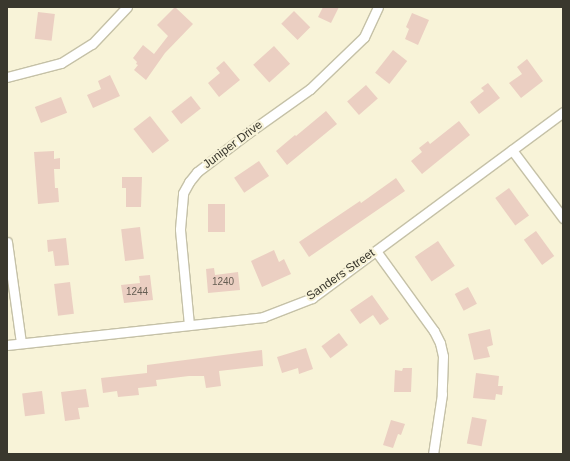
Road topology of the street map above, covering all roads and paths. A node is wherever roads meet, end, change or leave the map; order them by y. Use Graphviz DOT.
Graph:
graph roads {
  1 [pos="127,7"];
  2 [pos="378,7"];
  3 [pos="7,78"];
  4 [pos="563,112"];
  5 [pos="512,150"];
  6 [pos="563,218"];
  7 [pos="7,242"];
  8 [pos="376,251"];
  9 [pos="189,325"];
  10 [pos="21,343"];
  11 [pos="7,345"];
  12 [pos="433,454"];
  1 -- 3 [label="street"];
  2 -- 9 [label="street, Juniper Drive"];
  4 -- 5 [label="street, Sanders Street"];
  5 -- 6 [label="street"];
  5 -- 8 [label="street, Sanders Street"];
  7 -- 10 [label="street"];
  8 -- 9 [label="street, Sanders Street"];
  8 -- 12 [label="street"];
  9 -- 10 [label="street, Sanders Street"];
  10 -- 11 [label="street, Sanders Street"];
}
